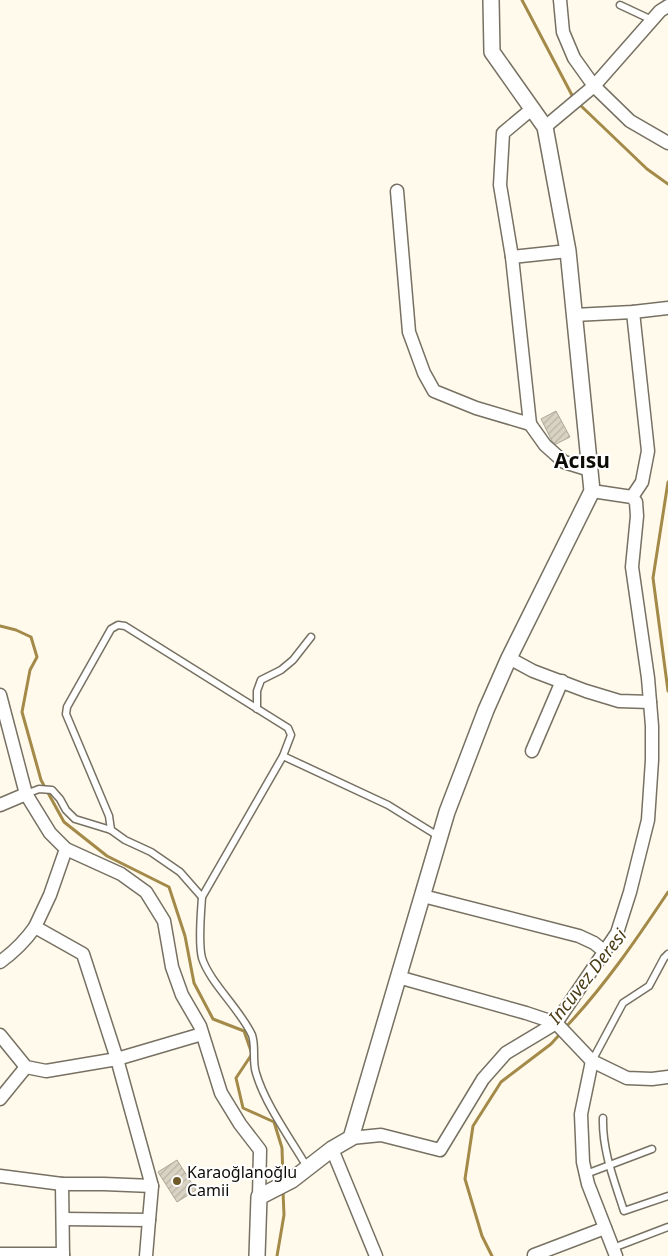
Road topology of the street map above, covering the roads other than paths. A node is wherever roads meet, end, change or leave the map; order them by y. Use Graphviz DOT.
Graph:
graph roads {
  1 [pos="491,0"];
  2 [pos="560,0"];
  3 [pos="620,4"];
  4 [pos="662,13"];
  5 [pos="594,86"];
  6 [pos="533,108"];
  7 [pos="545,127"];
  8 [pos="668,143"];
  9 [pos="397,192"];
  10 [pos="568,251"];
  11 [pos="512,257"];
  12 [pos="668,308"];
  13 [pos="633,312"];
  14 [pos="574,315"];
  15 [pos="530,424"];
  16 [pos="590,470"];
  17 [pos="592,491"];
  18 [pos="632,497"];
  19 [pos="312,637"];
  20 [pos="509,658"];
  21 [pos="562,681"];
  22 [pos="0,695"];
  23 [pos="650,702"];
  24 [pos="257,709"];
  25 [pos="532,751"];
  26 [pos="283,756"];
  27 [pos="26,794"];
  28 [pos="0,805"];
  29 [pos="111,830"];
  30 [pos="440,837"];
  31 [pos="66,849"];
  32 [pos="423,896"];
  33 [pos="202,897"];
  34 [pos="35,928"];
  35 [pos="604,951"];
  36 [pos="668,954"];
  37 [pos="0,962"];
  38 [pos="398,977"];
  39 [pos="556,1024"];
  40 [pos="202,1034"];
  41 [pos="0,1035"];
  42 [pos="117,1059"];
  43 [pos="592,1061"];
  44 [pos="26,1068"];
  45 [pos="668,1077"];
  46 [pos="0,1099"];
  47 [pos="603,1118"];
  48 [pos="351,1138"];
  49 [pos="332,1149"];
  50 [pos="652,1149"];
  51 [pos="609,1165"];
  52 [pos="308,1168"];
  53 [pos="586,1174"];
  54 [pos="0,1176"];
  55 [pos="62,1184"];
  56 [pos="152,1186"];
  57 [pos="668,1196"];
  58 [pos="259,1197"];
  59 [pos="63,1219"];
  60 [pos="149,1220"];
  61 [pos="668,1227"];
  62 [pos="605,1228"];
  63 [pos="614,1252"];
  64 [pos="0,1254"];
  65 [pos="63,1255"];
  66 [pos="146,1256"];
  67 [pos="257,1256"];
  68 [pos="376,1256"];
  69 [pos="534,1256"];
  1 -- 6 [label="street"];
  2 -- 5 [label="street"];
  3 -- 4 [label="lane"];
  4 -- 5 [label="street"];
  5 -- 7 [label="street"];
  5 -- 8 [label="street"];
  6 -- 7 [label="street"];
  6 -- 11 [label="street"];
  7 -- 10 [label="street"];
  9 -- 15 [label="street"];
  10 -- 11 [label="street"];
  10 -- 14 [label="street"];
  11 -- 15 [label="street"];
  12 -- 13 [label="street"];
  13 -- 14 [label="street"];
  13 -- 18 [label="street"];
  14 -- 16 [label="street"];
  15 -- 16 [label="street"];
  16 -- 17 [label="street"];
  17 -- 18 [label="street"];
  17 -- 20 [label="street"];
  18 -- 23 [label="street"];
  19 -- 24 [label="lane"];
  20 -- 21 [label="street"];
  20 -- 30 [label="street"];
  21 -- 23 [label="street"];
  21 -- 25 [label="street"];
  22 -- 27 [label="street"];
  23 -- 35 [label="street"];
  24 -- 26 [label="lane"];
  24 -- 29 [label="lane"];
  26 -- 30 [label="lane"];
  26 -- 33 [label="lane"];
  27 -- 28 [label="street"];
  27 -- 29 [label="lane"];
  27 -- 31 [label="street"];
  29 -- 33 [label="lane"];
  30 -- 32 [label="street"];
  31 -- 34 [label="street"];
  31 -- 40 [label="street"];
  32 -- 35 [label="street"];
  32 -- 38 [label="street"];
  33 -- 52 [label="lane"];
  34 -- 37 [label="street"];
  34 -- 42 [label="street"];
  35 -- 39 [label="street"];
  36 -- 43 [label="lane"];
  38 -- 39 [label="street"];
  38 -- 48 [label="street"];
  39 -- 43 [label="street"];
  39 -- 48 [label="street"];
  40 -- 42 [label="street"];
  40 -- 58 [label="street"];
  41 -- 44 [label="street"];
  42 -- 44 [label="street"];
  42 -- 56 [label="street"];
  43 -- 45 [label="street"];
  43 -- 53 [label="street"];
  44 -- 46 [label="street"];
  47 -- 51 [label="lane"];
  48 -- 49 [label="street"];
  49 -- 52 [label="street"];
  49 -- 68 [label="street"];
  50 -- 51 [label="lane"];
  51 -- 53 [label="lane"];
  51 -- 57 [label="lane"];
  52 -- 58 [label="street"];
  53 -- 62 [label="street"];
  54 -- 55 [label="street"];
  55 -- 56 [label="street"];
  55 -- 59 [label="street"];
  56 -- 60 [label="street"];
  58 -- 67 [label="street"];
  59 -- 60 [label="street"];
  59 -- 65 [label="street"];
  60 -- 66 [label="street"];
  61 -- 63 [label="lane"];
  62 -- 63 [label="street"];
  62 -- 69 [label="street"];
  64 -- 65 [label="street"];
}
